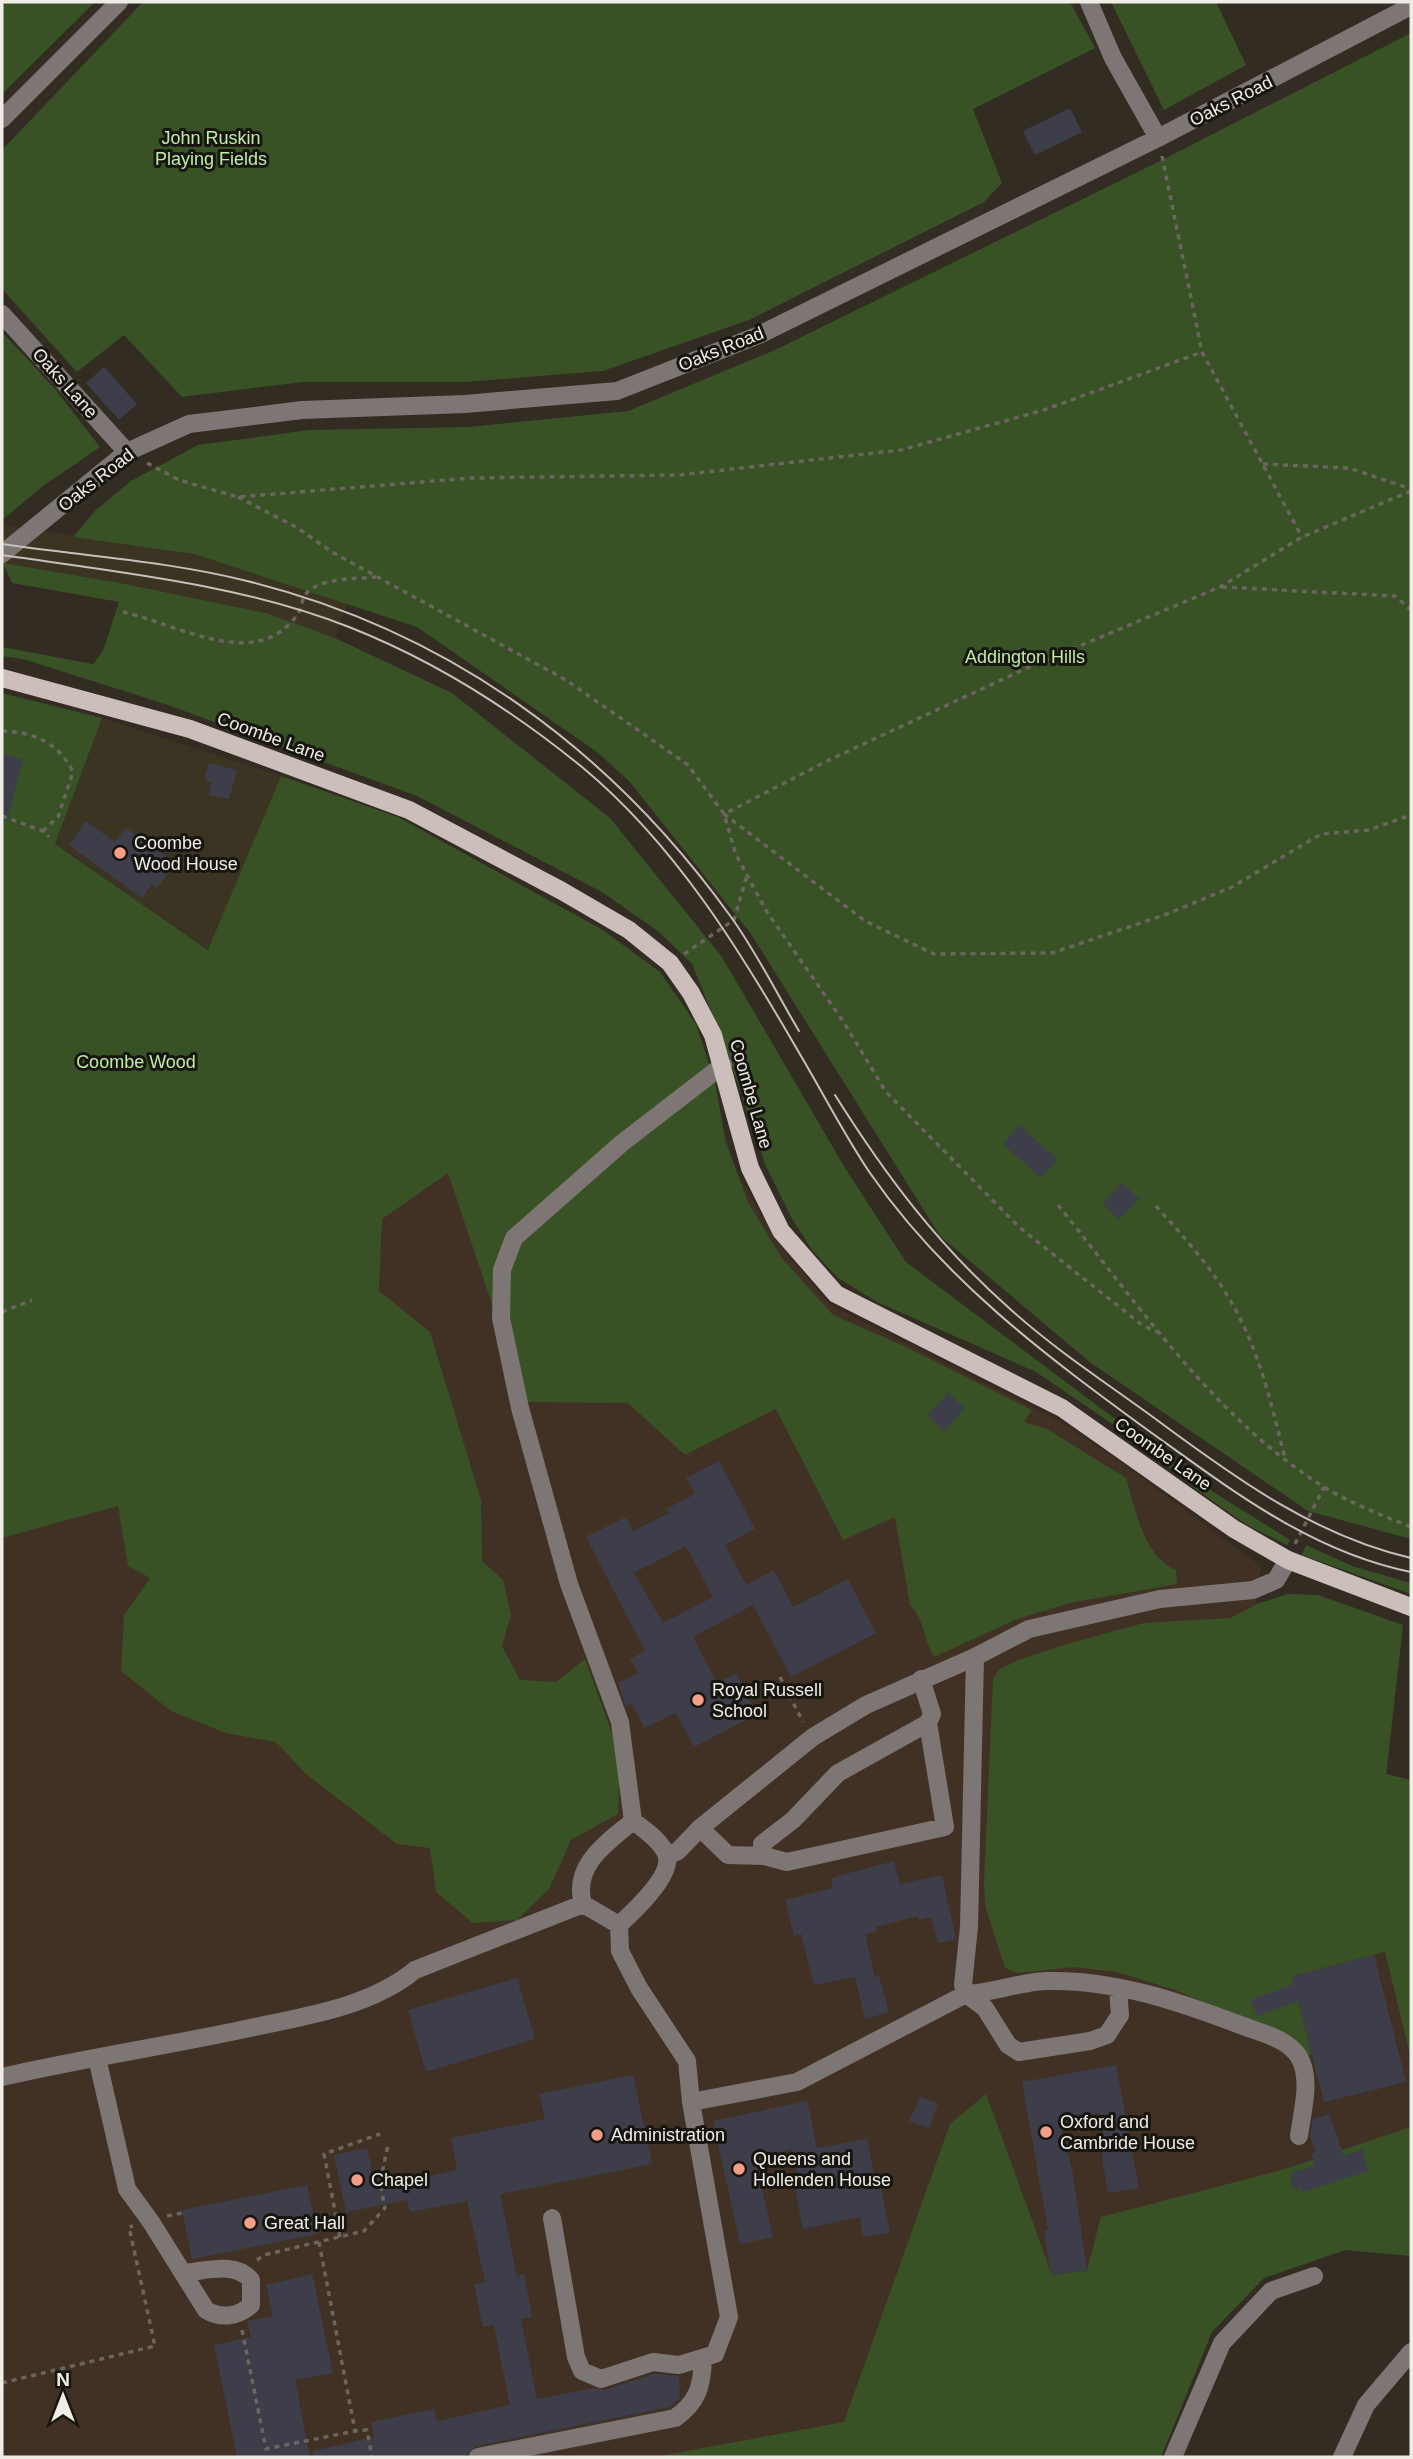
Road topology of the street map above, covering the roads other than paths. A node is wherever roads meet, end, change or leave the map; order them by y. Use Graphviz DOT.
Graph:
graph roads {
  1 [pos="120,2"];
  2 [pos="1088,2"];
  3 [pos="1411,6"];
  4 [pos="2,119"];
  5 [pos="1158,138"];
  6 [pos="2,314"];
  7 [pos="127,452"];
  8 [pos="2,554"];
  9 [pos="2,678"];
  10 [pos="723,1065"];
  11 [pos="1288,1560"];
  12 [pos="1411,1607"];
  13 [pos="975,1657"];
  14 [pos="921,1679"];
  15 [pos="928,1723"];
  16 [pos="633,1821"];
  17 [pos="700,1828"];
  18 [pos="667,1856"];
  19 [pos="764,1856"];
  20 [pos="583,1904"];
  21 [pos="620,1925"];
  22 [pos="1118,1989"];
  23 [pos="966,1994"];
  24 [pos="97,2058"];
  25 [pos="2,2077"];
  26 [pos="691,2102"];
  27 [pos="1299,2136"];
  28 [pos="552,2218"];
  29 [pos="183,2273"];
  30 [pos="1314,2276"];
  31 [pos="1411,2352"];
  32 [pos="703,2359"];
  33 [pos="478,2457"];
  34 [pos="1173,2457"];
  35 [pos="1342,2457"];
  1 -- 4 [label="street"];
  2 -- 5 [label="street"];
  3 -- 5 [label="street, Oaks Road"];
  5 -- 7 [label="street, Oaks Road"];
  6 -- 7 [label="street, Oaks Lane"];
  7 -- 8 [label="street, Oaks Road"];
  9 -- 10 [label="main road, Coombe Lane"];
  10 -- 11 [label="main road, Coombe Lane"];
  10 -- 16 [label="street"];
  11 -- 12 [label="main road, Coombe Lane"];
  11 -- 13 [label="street"];
  13 -- 14 [label="street"];
  13 -- 23 [label="street"];
  14 -- 15 [label="street"];
  14 -- 17 [label="street"];
  15 -- 19 [label="street"];
  15 -- 19 [label="street"];
  16 -- 18 [label="street"];
  16 -- 20 [label="street"];
  17 -- 18 [label="street"];
  17 -- 19 [label="street"];
  18 -- 21 [label="street"];
  20 -- 21 [label="street"];
  20 -- 24 [label="street"];
  21 -- 26 [label="street"];
  22 -- 23 [label="street"];
  22 -- 23 [label="street"];
  22 -- 27 [label="street"];
  23 -- 26 [label="street"];
  24 -- 25 [label="street"];
  24 -- 29 [label="street"];
  26 -- 32 [label="street"];
  28 -- 32 [label="street"];
  29 -- 29 [label="street"];
  30 -- 34 [label="street"];
  31 -- 35 [label="street"];
  32 -- 33 [label="street"];
}
